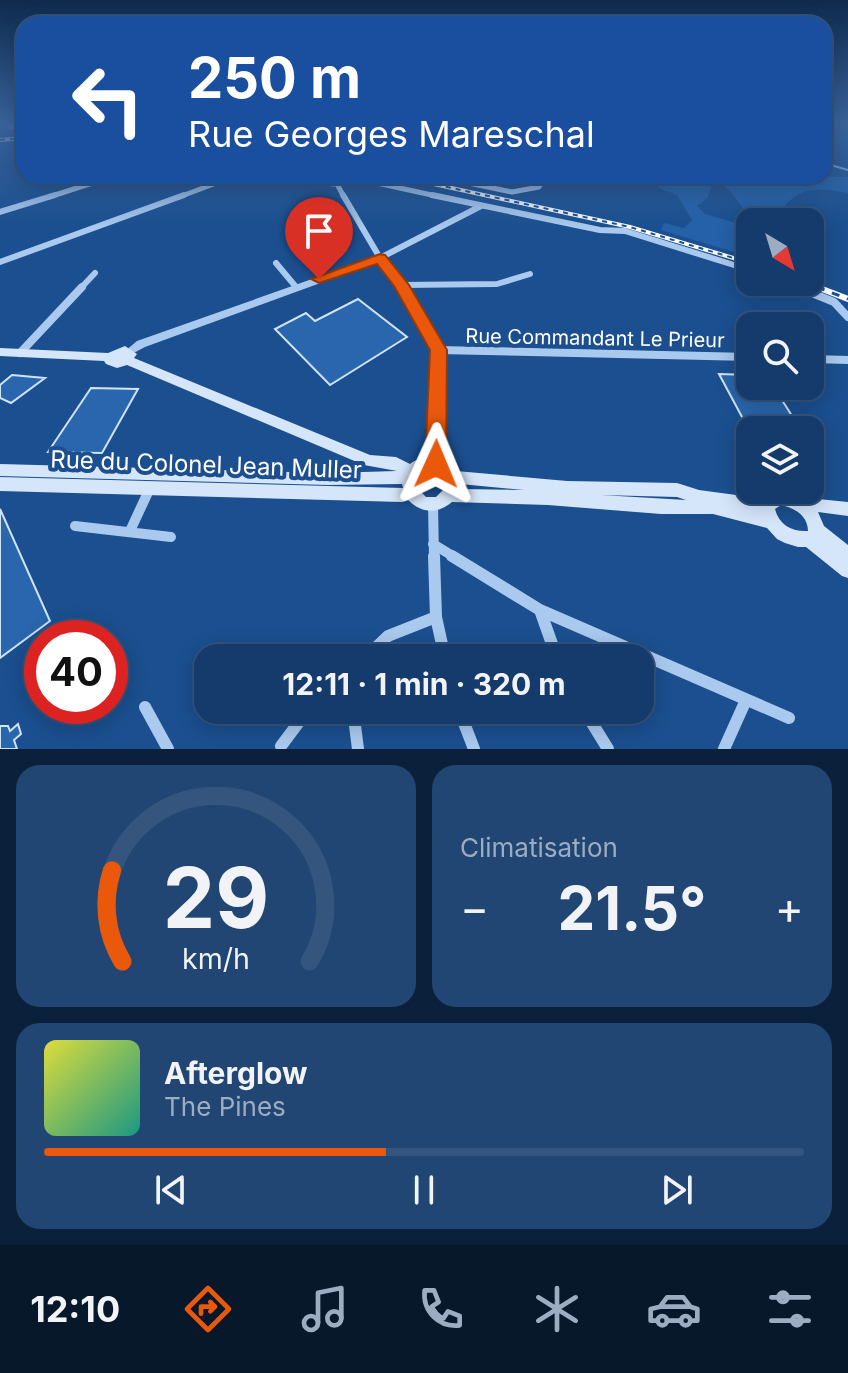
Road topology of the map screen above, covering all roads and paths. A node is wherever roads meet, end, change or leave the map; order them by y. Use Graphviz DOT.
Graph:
graph roads {
  1 [pos="89,184"];
  2 [pos="213,184"];
  3 [pos="337,184"];
  4 [pos="381,184"];
  5 [pos="478,184"];
  6 [pos="541,184"];
  7 [pos="481,206"];
  8 [pos="0,212"];
  9 [pos="380,258"];
  10 [pos="0,262"];
  11 [pos="276,263"];
  12 [pos="736,266"];
  13 [pos="95,273"];
  14 [pos="530,274"];
  15 [pos="401,285"];
  16 [pos="296,287"];
  17 [pos="818,296"];
  18 [pos="848,317"];
  19 [pos="438,350"];
  20 [pos="0,352"];
  21 [pos="20,353"];
  22 [pos="129,356"];
  23 [pos="736,357"];
  24 [pos="824,359"];
  25 [pos="848,360"];
  26 [pos="436,464"];
  27 [pos="0,470"];
  28 [pos="452,477"];
  29 [pos="411,481"];
  30 [pos="0,484"];
  31 [pos="151,487"];
  32 [pos="449,495"];
  33 [pos="433,504"];
  34 [pos="775,504"];
  35 [pos="799,504"];
  36 [pos="806,504"];
  37 [pos="848,509"];
  38 [pos="769,514"];
  39 [pos="75,526"];
  40 [pos="814,530"];
  41 [pos="130,531"];
  42 [pos="171,537"];
  43 [pos="433,544"];
  44 [pos="848,555"];
  45 [pos="848,570"];
  46 [pos="540,610"];
  47 [pos="436,617"];
  48 [pos="379,644"];
  49 [pos="442,644"];
  50 [pos="552,644"];
  51 [pos="746,700"];
  52 [pos="145,707"];
  53 [pos="789,718"];
  54 [pos="298,724"];
  55 [pos="355,724"];
  56 [pos="464,724"];
  57 [pos="593,724"];
  58 [pos="281,746"];
  59 [pos="168,749"];
  60 [pos="358,749"];
  61 [pos="474,749"];
  62 [pos="608,749"];
  63 [pos="724,749"];
  1 -- 8 [label="street"];
  2 -- 10 [label="street"];
  3 -- 9 [label="street"];
  4 -- 7 [label="street"];
  5 -- 6 [label="street"];
  7 -- 9 [label="street"];
  7 -- 12 [label="street"];
  9 -- 15 [label="street"];
  9 -- 16 [label="street"];
  11 -- 16 [label="street"];
  13 -- 21 [label="street"];
  14 -- 15 [label="street"];
  15 -- 19 [label="street"];
  16 -- 22 [label="street"];
  17 -- 18 [label="street"];
  19 -- 23 [label="street, Rue Commandant Le Prieur"];
  19 -- 26 [label="street"];
  20 -- 21 [label="main road"];
  21 -- 22 [label="main road"];
  22 -- 29 [label="main road"];
  24 -- 25 [label="street"];
  26 -- 28 [label="main road"];
  26 -- 29 [label="main road"];
  27 -- 29 [label="main road, Rue du Colonel Jean Muller"];
  28 -- 32 [label="main road"];
  28 -- 38 [label="main road"];
  29 -- 31 [label="main road, Rue du Colonel Jean Muller"];
  29 -- 33 [label="main road"];
  30 -- 31 [label="main road, Rue du Colonel Jean Muller"];
  31 -- 41 [label="street"];
  32 -- 33 [label="main road"];
  32 -- 38 [label="main road"];
  33 -- 43 [label="street"];
  34 -- 38 [label="main road"];
  35 -- 40 [label="main road"];
  36 -- 37 [label="main road"];
  37 -- 40 [label="main road"];
  38 -- 40 [label="main road"];
  39 -- 41 [label="street"];
  40 -- 44 [label="main road"];
  40 -- 45 [label="main road"];
  41 -- 42 [label="street"];
  43 -- 46 [label="street"];
  43 -- 47 [label="street"];
  46 -- 50 [label="street"];
  46 -- 51 [label="street"];
  47 -- 48 [label="street"];
  47 -- 49 [label="street"];
  51 -- 53 [label="street"];
  51 -- 63 [label="street"];
  52 -- 59 [label="street"];
  54 -- 58 [label="street"];
  55 -- 60 [label="street"];
  56 -- 61 [label="street"];
  57 -- 62 [label="street"];
}
